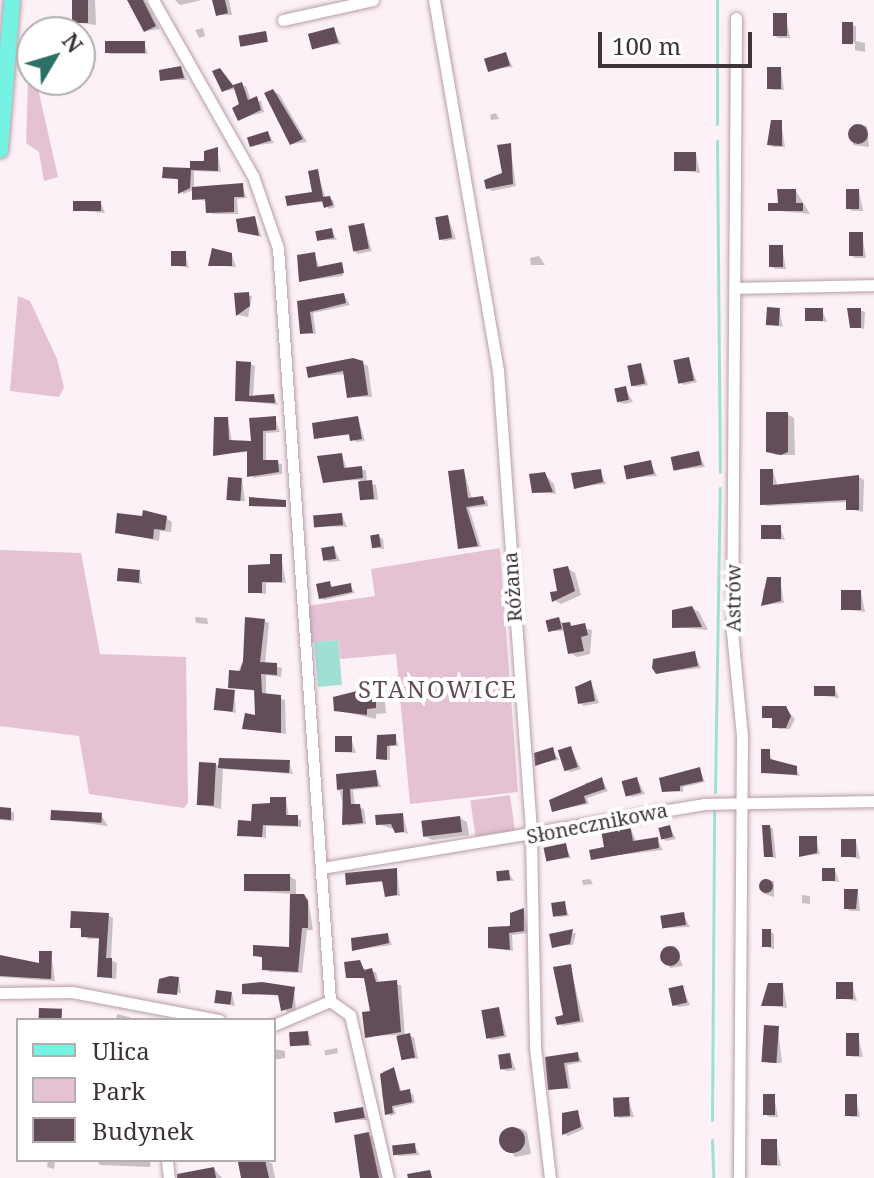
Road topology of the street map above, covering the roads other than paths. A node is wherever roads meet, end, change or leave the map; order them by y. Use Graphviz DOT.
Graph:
graph roads {
  1 [pos="12,0"];
  2 [pos="153,0"];
  3 [pos="373,0"];
  4 [pos="434,0"];
  5 [pos="736,18"];
  6 [pos="283,20"];
  7 [pos="0,150"];
  8 [pos="874,285"];
  9 [pos="736,288"];
  10 [pos="739,801"];
  11 [pos="874,801"];
  12 [pos="531,836"];
  13 [pos="322,868"];
  14 [pos="0,993"];
  15 [pos="330,1001"];
  16 [pos="155,1016"];
  17 [pos="187,1018"];
  18 [pos="276,1024"];
  19 [pos="388,1178"];
  20 [pos="550,1178"];
  21 [pos="739,1178"];
  1 -- 7 [label="main road"];
  2 -- 13 [label="street"];
  3 -- 6 [label="street"];
  4 -- 12 [label="street, Różana"];
  5 -- 9 [label="street, Astrów"];
  8 -- 9 [label="street"];
  9 -- 10 [label="street, Astrów"];
  10 -- 11 [label="street, Słonecznikowa"];
  10 -- 12 [label="street, Słonecznikowa"];
  10 -- 21 [label="street, Astrów"];
  12 -- 13 [label="street, Słonecznikowa"];
  12 -- 20 [label="street, Różana"];
  13 -- 15 [label="street"];
  14 -- 16 [label="street"];
  15 -- 18 [label="street"];
  15 -- 19 [label="street"];
  16 -- 17 [label="street"];
}
